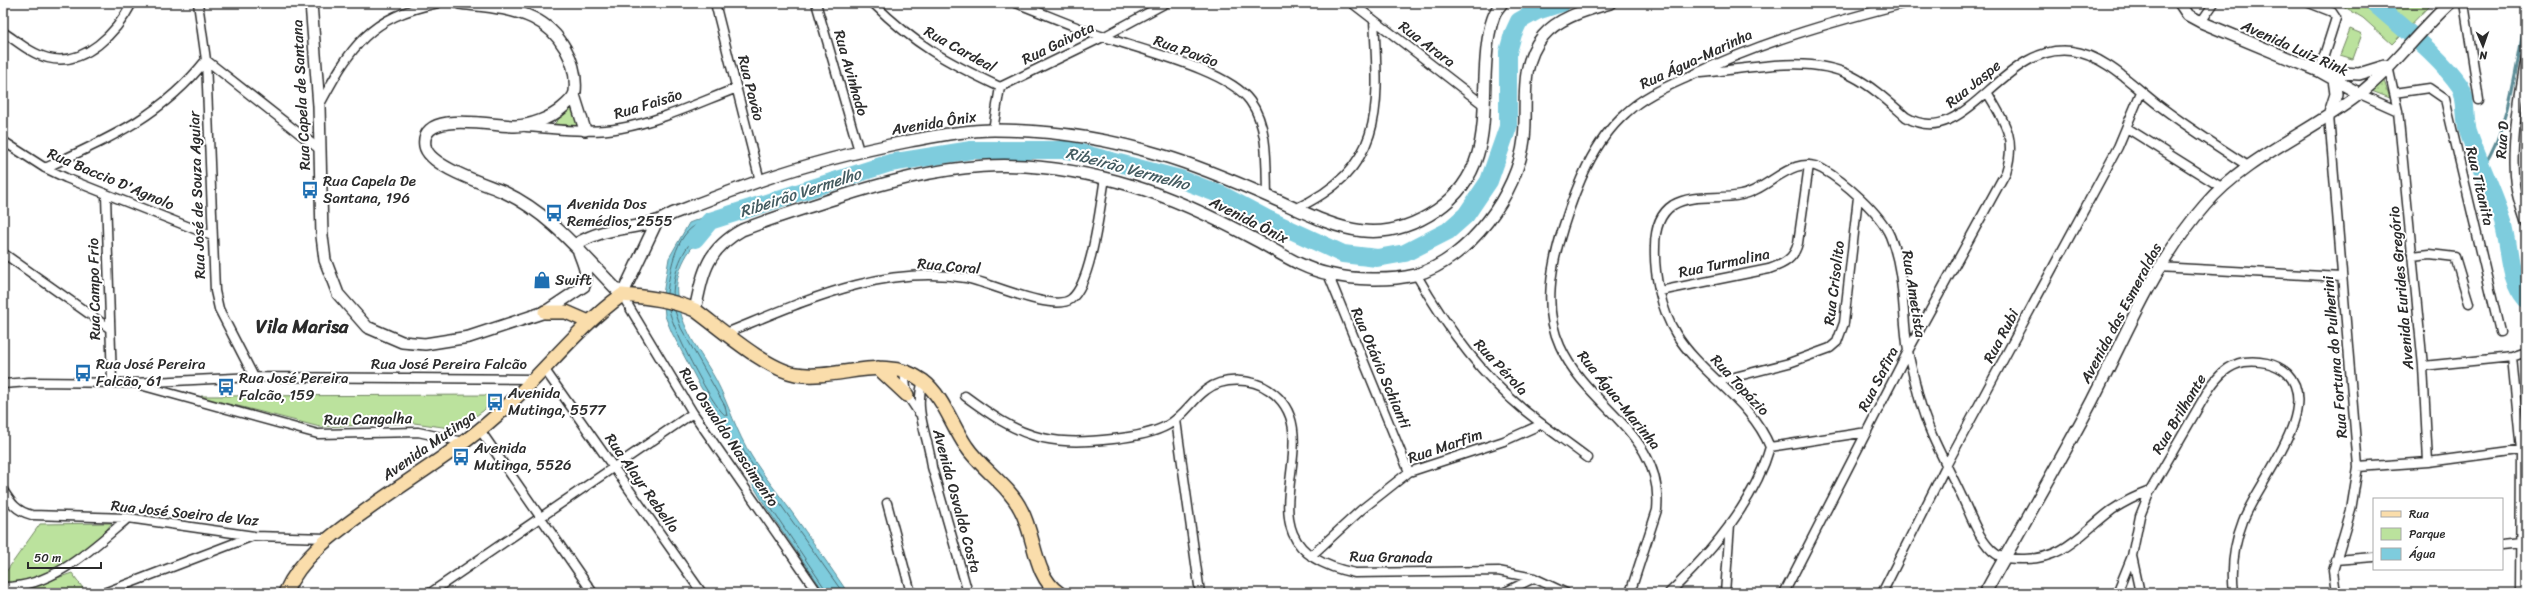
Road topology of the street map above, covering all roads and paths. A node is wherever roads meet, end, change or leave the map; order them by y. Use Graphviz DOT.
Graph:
graph roads {
  1 [pos="132,3"];
  2 [pos="198,3"];
  3 [pos="311,3"];
  4 [pos="438,3"];
  5 [pos="459,3"];
  6 [pos="715,3"];
  7 [pos="816,3"];
  8 [pos="873,3"];
  9 [pos="1016,3"];
  10 [pos="1166,3"];
  11 [pos="1352,3"];
  12 [pos="1607,3"];
  13 [pos="1906,3"];
  14 [pos="2174,3"];
  15 [pos="2180,3"];
  16 [pos="2214,3"];
  17 [pos="2309,3"];
  18 [pos="2450,3"];
  19 [pos="2464,3"];
  20 [pos="1498,4"];
  21 [pos="2188,15"];
  22 [pos="1374,21"];
  23 [pos="2202,22"];
  24 [pos="3,32"];
  25 [pos="1103,37"];
  26 [pos="2526,57"];
  27 [pos="206,60"];
  28 [pos="2389,65"];
  29 [pos="2319,71"];
  30 [pos="1694,74"];
  31 [pos="2334,79"];
  32 [pos="1000,87"];
  33 [pos="737,88"];
  34 [pos="1987,92"];
  35 [pos="2141,92"];
  36 [pos="2394,93"];
  37 [pos="2360,94"];
  38 [pos="574,95"];
  39 [pos="2479,100"];
  40 [pos="319,106"];
  41 [pos="1485,106"];
  42 [pos="2398,111"];
  43 [pos="2329,116"];
  44 [pos="515,126"];
  45 [pos="2127,128"];
  46 [pos="585,130"];
  47 [pos="993,130"];
  48 [pos="3,141"];
  49 [pos="319,149"];
  50 [pos="859,152"];
  51 [pos="1809,165"];
  52 [pos="2248,166"];
  53 [pos="45,168"];
  54 [pos="1105,178"];
  55 [pos="760,181"];
  56 [pos="2222,187"];
  57 [pos="106,196"];
  58 [pos="1267,196"];
  59 [pos="1858,197"];
  60 [pos="1295,209"];
  61 [pos="2525,215"];
  62 [pos="657,221"];
  63 [pos="2526,224"];
  64 [pos="212,236"];
  65 [pos="576,244"];
  66 [pos="3,254"];
  67 [pos="2412,256"];
  68 [pos="2158,268"];
  69 [pos="1328,274"];
  70 [pos="1416,274"];
  71 [pos="2342,277"];
  72 [pos="1660,291"];
  73 [pos="622,295"];
  74 [pos="2469,303"];
  75 [pos="695,310"];
  76 [pos="545,312"];
  77 [pos="589,322"];
  78 [pos="109,328"];
  79 [pos="2500,332"];
  80 [pos="726,333"];
  81 [pos="1908,351"];
  82 [pos="2526,352"];
  83 [pos="2512,357"];
  84 [pos="2422,366"];
  85 [pos="878,368"];
  86 [pos="545,370"];
  87 [pos="904,372"];
  88 [pos="254,378"];
  89 [pos="535,379"];
  90 [pos="112,381"];
  91 [pos="923,381"];
  92 [pos="1719,382"];
  93 [pos="133,383"];
  94 [pos="3,384"];
  95 [pos="907,395"];
  96 [pos="965,396"];
  97 [pos="693,413"];
  98 [pos="920,415"];
  99 [pos="1176,420"];
  100 [pos="1542,424"];
  101 [pos="480,430"];
  102 [pos="1866,432"];
  103 [pos="464,442"];
  104 [pos="1770,448"];
  105 [pos="2523,450"];
  106 [pos="1588,458"];
  107 [pos="2428,462"];
  108 [pos="1947,464"];
  109 [pos="614,466"];
  110 [pos="2358,467"];
  111 [pos="1409,472"];
  112 [pos="3,490"];
  113 [pos="2150,491"];
  114 [pos="887,503"];
  115 [pos="541,517"];
  116 [pos="128,518"];
  117 [pos="1730,524"];
  118 [pos="254,536"];
  119 [pos="327,538"];
  120 [pos="2521,543"];
  121 [pos="2503,545"];
  122 [pos="1311,556"];
  123 [pos="2132,556"];
  124 [pos="2373,557"];
  125 [pos="2004,558"];
  126 [pos="2335,560"];
  127 [pos="1534,578"];
  128 [pos="3,587"];
  129 [pos="590,592"];
  130 [pos="104,593"];
  131 [pos="285,593"];
  132 [pos="430,593"];
  133 [pos="702,593"];
  134 [pos="818,593"];
  135 [pos="911,593"];
  136 [pos="968,593"];
  137 [pos="1059,593"];
  138 [pos="1200,593"];
  139 [pos="1503,593"];
  140 [pos="1566,593"];
  141 [pos="1630,593"];
  142 [pos="1669,593"];
  143 [pos="1725,593"];
  144 [pos="1784,593"];
  145 [pos="1882,593"];
  146 [pos="1985,593"];
  147 [pos="2117,593"];
  148 [pos="2140,593"];
  149 [pos="2234,593"];
  150 [pos="2336,593"];
  151 [pos="2520,593"];
  1 -- 24 [label="street"];
  2 -- 27 [label="street, Rua José de Souza Aguiar"];
  3 -- 40 [label="main road, Rua Capela de Santana"];
  4 -- 40 [label="street"];
  5 -- 38 [label="main road"];
  6 -- 33 [label="street, Rua Pavão"];
  7 -- 50 [label="street, Rua Avinhado"];
  8 -- 32 [label="street, Rua Cardeal"];
  9 -- 25 [label="street, Rua Pavão"];
  10 -- 25 [label="street, Rua Gaivota"];
  11 -- 22 [label="street, Rua Arara"];
  12 -- 70 [label="main road, Avenida Ônix"];
  13 -- 30 [label="street, Rua Água-Marinha"];
  14 -- 21 [label="main road"];
  15 -- 21 [label="main road, Avenida Luiz Rink"];
  16 -- 23 [label="street"];
  17 -- 29 [label="street"];
  18 -- 28 [label="main road, Avenida das Esmeraldas"];
  19 -- 39 [label="street"];
  20 -- 41 [label="main road, Avenida Ônix"];
  21 -- 23 [label="main road, Avenida Luiz Rink"];
  22 -- 41 [label="street, Rua Arara"];
  22 -- 60 [label="street"];
  23 -- 29 [label="main road, Avenida Luiz Rink"];
  25 -- 32 [label="street, Rua Gaivota"];
  25 -- 58 [label="street, Rua Pavão"];
  26 -- 61 [label="street, Rua D"];
  27 -- 49 [label="street"];
  27 -- 53 [label="street"];
  27 -- 64 [label="street, Rua José de Souza Aguiar"];
  28 -- 29 [label="main road"];
  28 -- 36 [label="street, Avenida Eurides Gregório"];
  28 -- 37 [label="main road, Avenida das Esmeraldas"];
  29 -- 31 [label="main road, Avenida Luiz Rink"];
  30 -- 34 [label="street, Rua Jaspe"];
  30 -- 141 [label="street, Rua Água-Marinha"];
  31 -- 37 [label="main road, Avenida Luiz Rink"];
  31 -- 43 [label="main road"];
  32 -- 47 [label="street"];
  33 -- 46 [label="street, Rua Faisão"];
  33 -- 55 [label="street, Rua Pavão"];
  34 -- 35 [label="street, Rua Jaspe"];
  34 -- 81 [label="street, Rua Safira"];
  35 -- 45 [label="street, Rua Rubi"];
  35 -- 52 [label="street, Rua Jaspe"];
  36 -- 42 [label="street, Avenida Eurides Gregório"];
  36 -- 79 [label="street, Rua Titanita"];
  37 -- 42 [label="street"];
  37 -- 43 [label="main road, Avenida das Esmeraldas"];
  38 -- 44 [label="main road"];
  38 -- 46 [label="main road"];
  40 -- 49 [label="main road, Rua Capela de Santana"];
  41 -- 60 [label="main road, Avenida Ônix"];
  42 -- 67 [label="street, Avenida Eurides Gregório"];
  43 -- 52 [label="main road, Avenida das Esmeraldas"];
  43 -- 71 [label="street, Rua Fortuna do Pulherini"];
  44 -- 46 [label="street, Rua Faisão"];
  44 -- 65 [label="main road"];
  45 -- 56 [label="street"];
  45 -- 108 [label="street, Rua Rubi"];
  47 -- 50 [label="main road, Avenida Ônix"];
  47 -- 58 [label="main road, Avenida Ônix"];
  48 -- 53 [label="street, Rua Baccio D'Agnolo"];
  49 -- 76 [label="main road, Rua Capela de Santana"];
  50 -- 55 [label="main road, Avenida Ônix"];
  51 -- 59 [label="street, Rua Ametista"];
  51 -- 72 [label="street, Rua Turmalina"];
  51 -- 72 [label="street"];
  52 -- 56 [label="main road, Avenida das Esmeraldas"];
  53 -- 57 [label="street, Rua Baccio D'Agnolo"];
  54 -- 69 [label="main road, Avenida Ônix"];
  54 -- 75 [label="main road, Avenida Ônix"];
  54 -- 80 [label="street, Rua Coral"];
  55 -- 62 [label="main road, Avenida Ônix"];
  56 -- 68 [label="main road, Avenida das Esmeraldas"];
  57 -- 64 [label="street, Rua Baccio D'Agnolo"];
  57 -- 78 [label="street, Rua Campo Frio"];
  58 -- 60 [label="main road, Avenida Ônix"];
  59 -- 81 [label="street, Rua Ametista"];
  59 -- 92 [label="street, Rua Crisolito"];
  61 -- 63 [label="street, Rua D"];
  62 -- 65 [label="main road, Avenida Ônix"];
  62 -- 73 [label="main road"];
  64 -- 88 [label="street, Rua José de Souza Aguiar"];
  65 -- 73 [label="main road"];
  65 -- 76 [label="main road, Rua Capela de Santana"];
  66 -- 78 [label="street"];
  67 -- 74 [label="street"];
  67 -- 84 [label="street, Avenida Eurides Gregório"];
  68 -- 71 [label="street"];
  68 -- 125 [label="main road, Avenida das Esmeraldas"];
  69 -- 70 [label="main road, Avenida Ônix"];
  69 -- 111 [label="street, Rua Otávio Schianti"];
  70 -- 100 [label="street, Rua Pérola"];
  71 -- 110 [label="street, Rua Fortuna do Pulherini"];
  72 -- 92 [label="street, Rua Topázio"];
  73 -- 75 [label="main road"];
  73 -- 77 [label="main road, Avenida Mutinga"];
  73 -- 97 [label="street, Rua Oswaldo Nascimento"];
  75 -- 80 [label="main road"];
  76 -- 77 [label="main road"];
  77 -- 86 [label="main road, Avenida Mutinga"];
  78 -- 90 [label="street, Rua Campo Frio"];
  80 -- 85 [label="main road"];
  81 -- 102 [label="street, Rua Safira"];
  81 -- 108 [label="street, Rua Ametista"];
  82 -- 83 [label="street"];
  83 -- 84 [label="street"];
  83 -- 105 [label="street"];
  84 -- 107 [label="street, Avenida Eurides Gregório"];
  85 -- 87 [label="main road"];
  85 -- 95 [label="main road"];
  86 -- 89 [label="main road, Avenida Mutinga"];
  86 -- 109 [label="street, Rua Alayr Rebello"];
  87 -- 91 [label="main road"];
  87 -- 95 [label="street, Avenida Osvaldo Costa"];
  88 -- 89 [label="street, Rua José Pereira Falcão"];
  88 -- 93 [label="street, Rua José Pereira Falcão"];
  89 -- 101 [label="main road, Avenida Mutinga"];
  90 -- 93 [label="street, Rua José Pereira Falcão"];
  90 -- 94 [label="street, Rua José Pereira Falcão"];
  91 -- 98 [label="street, Avenida Osvaldo Costa"];
  91 -- 137 [label="main road"];
  92 -- 104 [label="street, Rua Topázio"];
  93 -- 103 [label="street, Rua Cangalha"];
  95 -- 98 [label="street, Avenida Osvaldo Costa"];
  96 -- 99 [label="street, Rua Granada"];
  97 -- 109 [label="street"];
  97 -- 134 [label="street, Rua Oswaldo Nascimento"];
  98 -- 136 [label="street, Avenida Osvaldo Costa"];
  99 -- 122 [label="street, Rua Granada"];
  99 -- 138 [label="street"];
  100 -- 106 [label="street, Rua Pérola"];
  100 -- 111 [label="street, Rua Marfim"];
  101 -- 103 [label="main road, Avenida Mutinga"];
  101 -- 115 [label="street"];
  102 -- 104 [label="street"];
  102 -- 144 [label="street, Rua Safira"];
  103 -- 119 [label="main road, Avenida Mutinga"];
  104 -- 117 [label="street"];
  105 -- 107 [label="street"];
  105 -- 120 [label="street"];
  107 -- 110 [label="street"];
  108 -- 125 [label="street, Rua Ametista"];
  108 -- 145 [label="street, Rua Rubi"];
  109 -- 115 [label="street"];
  109 -- 133 [label="street, Rua Alayr Rebello"];
  110 -- 126 [label="street, Rua Fortuna do Pulherini"];
  111 -- 122 [label="street, Rua Marfim"];
  112 -- 116 [label="street, Rua José Soeiro de Vaz"];
  113 -- 123 [label="street, Rua Brilhante"];
  113 -- 125 [label="street"];
  113 -- 149 [label="street, Rua Brilhante"];
  114 -- 135 [label="street"];
  115 -- 129 [label="street"];
  115 -- 132 [label="street"];
  116 -- 118 [label="street, Rua José Soeiro de Vaz"];
  116 -- 128 [label="street"];
  117 -- 142 [label="street"];
  117 -- 143 [label="street"];
  118 -- 119 [label="street, Rua José Soeiro de Vaz"];
  118 -- 130 [label="street"];
  119 -- 131 [label="main road, Avenida Mutinga"];
  120 -- 121 [label="street"];
  120 -- 151 [label="street"];
  122 -- 127 [label="street, Rua Granada"];
  123 -- 147 [label="street"];
  123 -- 148 [label="street"];
  124 -- 126 [label="street"];
  125 -- 146 [label="main road, Avenida das Esmeraldas"];
  126 -- 150 [label="street, Rua Fortuna do Pulherini"];
  127 -- 139 [label="street"];
  127 -- 140 [label="street"];
}
